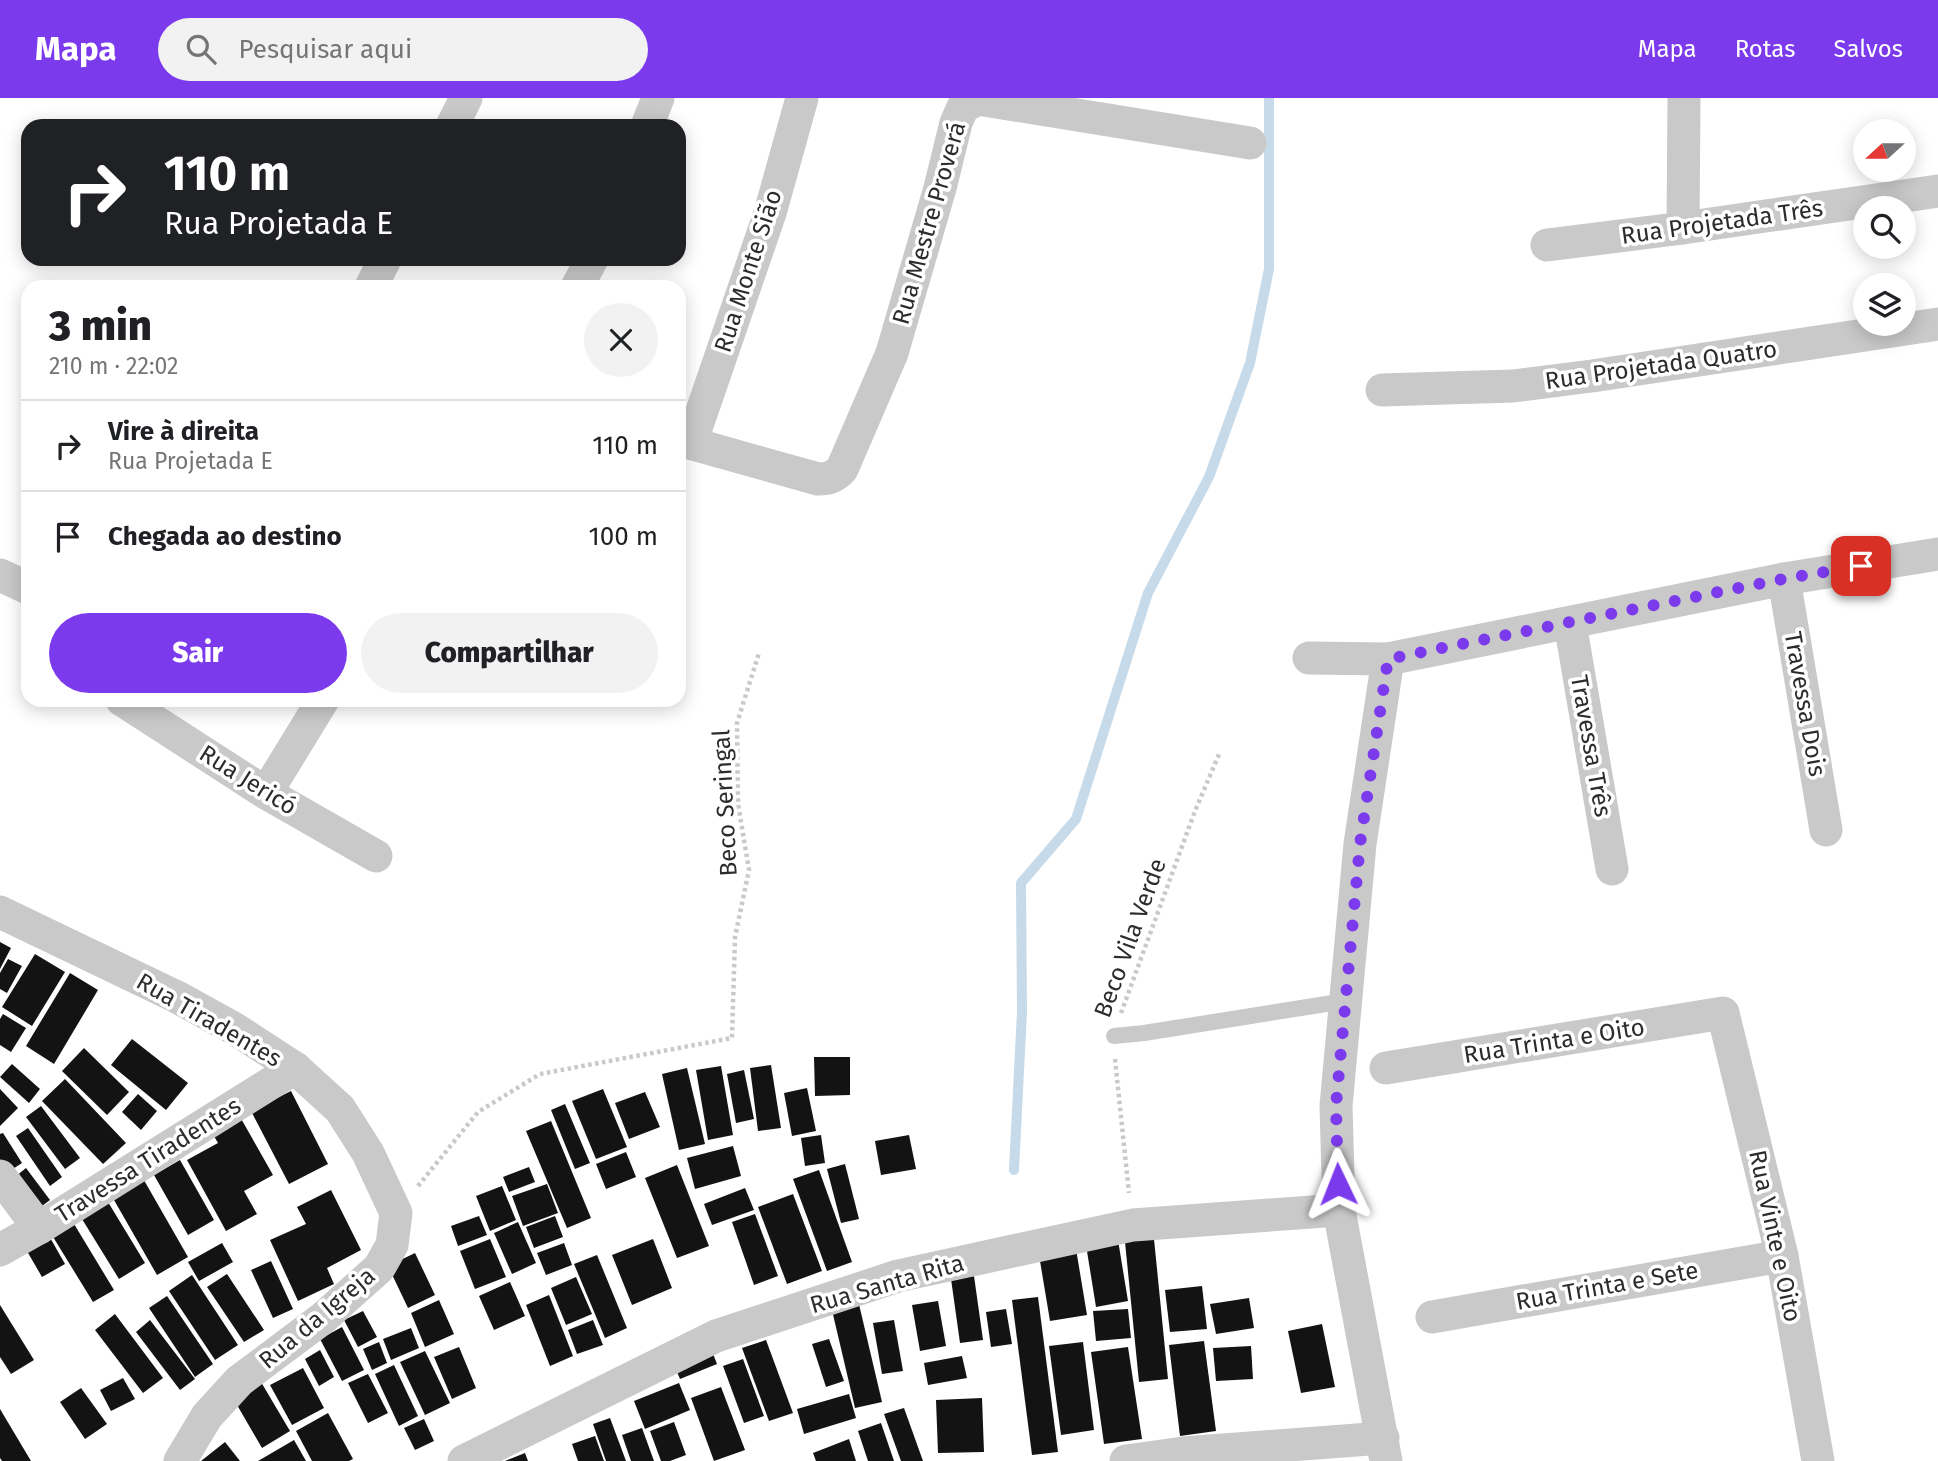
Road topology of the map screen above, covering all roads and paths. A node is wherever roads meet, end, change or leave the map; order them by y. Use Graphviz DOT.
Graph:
graph roads {
  1 [pos="466,98"];
  2 [pos="658,98"];
  3 [pos="802,98"];
  4 [pos="1684,98"];
  5 [pos="456,119"];
  6 [pos="650,119"];
  7 [pos="1250,143"];
  8 [pos="1938,191"];
  9 [pos="1683,228"];
  10 [pos="1547,245"];
  11 [pos="1938,324"];
  12 [pos="1382,390"];
  13 [pos="686,438"];
  14 [pos="686,441"];
  15 [pos="1938,554"];
  16 [pos="0,575"];
  17 [pos="1783,579"];
  18 [pos="21,585"];
  19 [pos="1570,623"];
  20 [pos="759,653"];
  21 [pos="1309,658"];
  22 [pos="1388,659"];
  23 [pos="133,707"];
  24 [pos="319,707"];
  25 [pos="1220,752"];
  26 [pos="266,793"];
  27 [pos="1826,830"];
  28 [pos="376,856"];
  29 [pos="1612,869"];
  30 [pos="0,912"];
  31 [pos="1345,1002"];
  32 [pos="1723,1013"];
  33 [pos="1114,1036"];
  34 [pos="295,1068"];
  35 [pos="1385,1068"];
  36 [pos="0,1176"];
  37 [pos="1339,1210"];
  38 [pos="396,1213"];
  39 [pos="1133,1225"];
  40 [pos="39,1228"];
  41 [pos="0,1250"];
  42 [pos="1782,1256"];
  43 [pos="1432,1317"];
  44 [pos="1384,1449"];
  45 [pos="180,1461"];
  46 [pos="464,1461"];
  47 [pos="1126,1461"];
  48 [pos="1818,1461"];
  1 -- 5 [label="street"];
  2 -- 6 [label="street"];
  3 -- 13 [label="street, Rua Monte Sião"];
  4 -- 9 [label="street"];
  7 -- 14 [label="street, Rua Mestre Proverá"];
  8 -- 9 [label="street, Rua Projetada Três"];
  9 -- 10 [label="street, Rua Projetada Três"];
  11 -- 12 [label="street, Rua Projetada Quatro"];
  15 -- 17 [label="street"];
  16 -- 18 [label="street"];
  17 -- 19 [label="street"];
  17 -- 27 [label="street, Travessa Dois"];
  19 -- 22 [label="street"];
  19 -- 29 [label="street, Travessa Três"];
  20 -- 38 [label="path, Beco Seringal"];
  21 -- 22 [label="street"];
  22 -- 31 [label="street"];
  23 -- 26 [label="street, Rua Jericó"];
  24 -- 26 [label="street"];
  25 -- 33 [label="path, Beco Vila Verde"];
  26 -- 28 [label="street, Rua Jericó"];
  30 -- 34 [label="street, Rua Tiradentes"];
  31 -- 33 [label="lane"];
  31 -- 37 [label="street"];
  32 -- 35 [label="street, Rua Trinta e Oito"];
  32 -- 42 [label="street, Rua Vinte e Oito"];
  33 -- 39 [label="path, Beco Vila Verde"];
  34 -- 38 [label="street, Rua Tiradentes"];
  34 -- 40 [label="street, Travessa Tiradentes"];
  36 -- 40 [label="street"];
  37 -- 39 [label="street, Rua Santa Rita"];
  37 -- 44 [label="street"];
  38 -- 45 [label="street, Rua da Igreja"];
  39 -- 46 [label="street, Rua Santa Rita"];
  40 -- 41 [label="street, Travessa Tiradentes"];
  42 -- 43 [label="street, Rua Trinta e Sete"];
  42 -- 48 [label="street, Rua Vinte e Oito"];
  44 -- 47 [label="street"];
}
